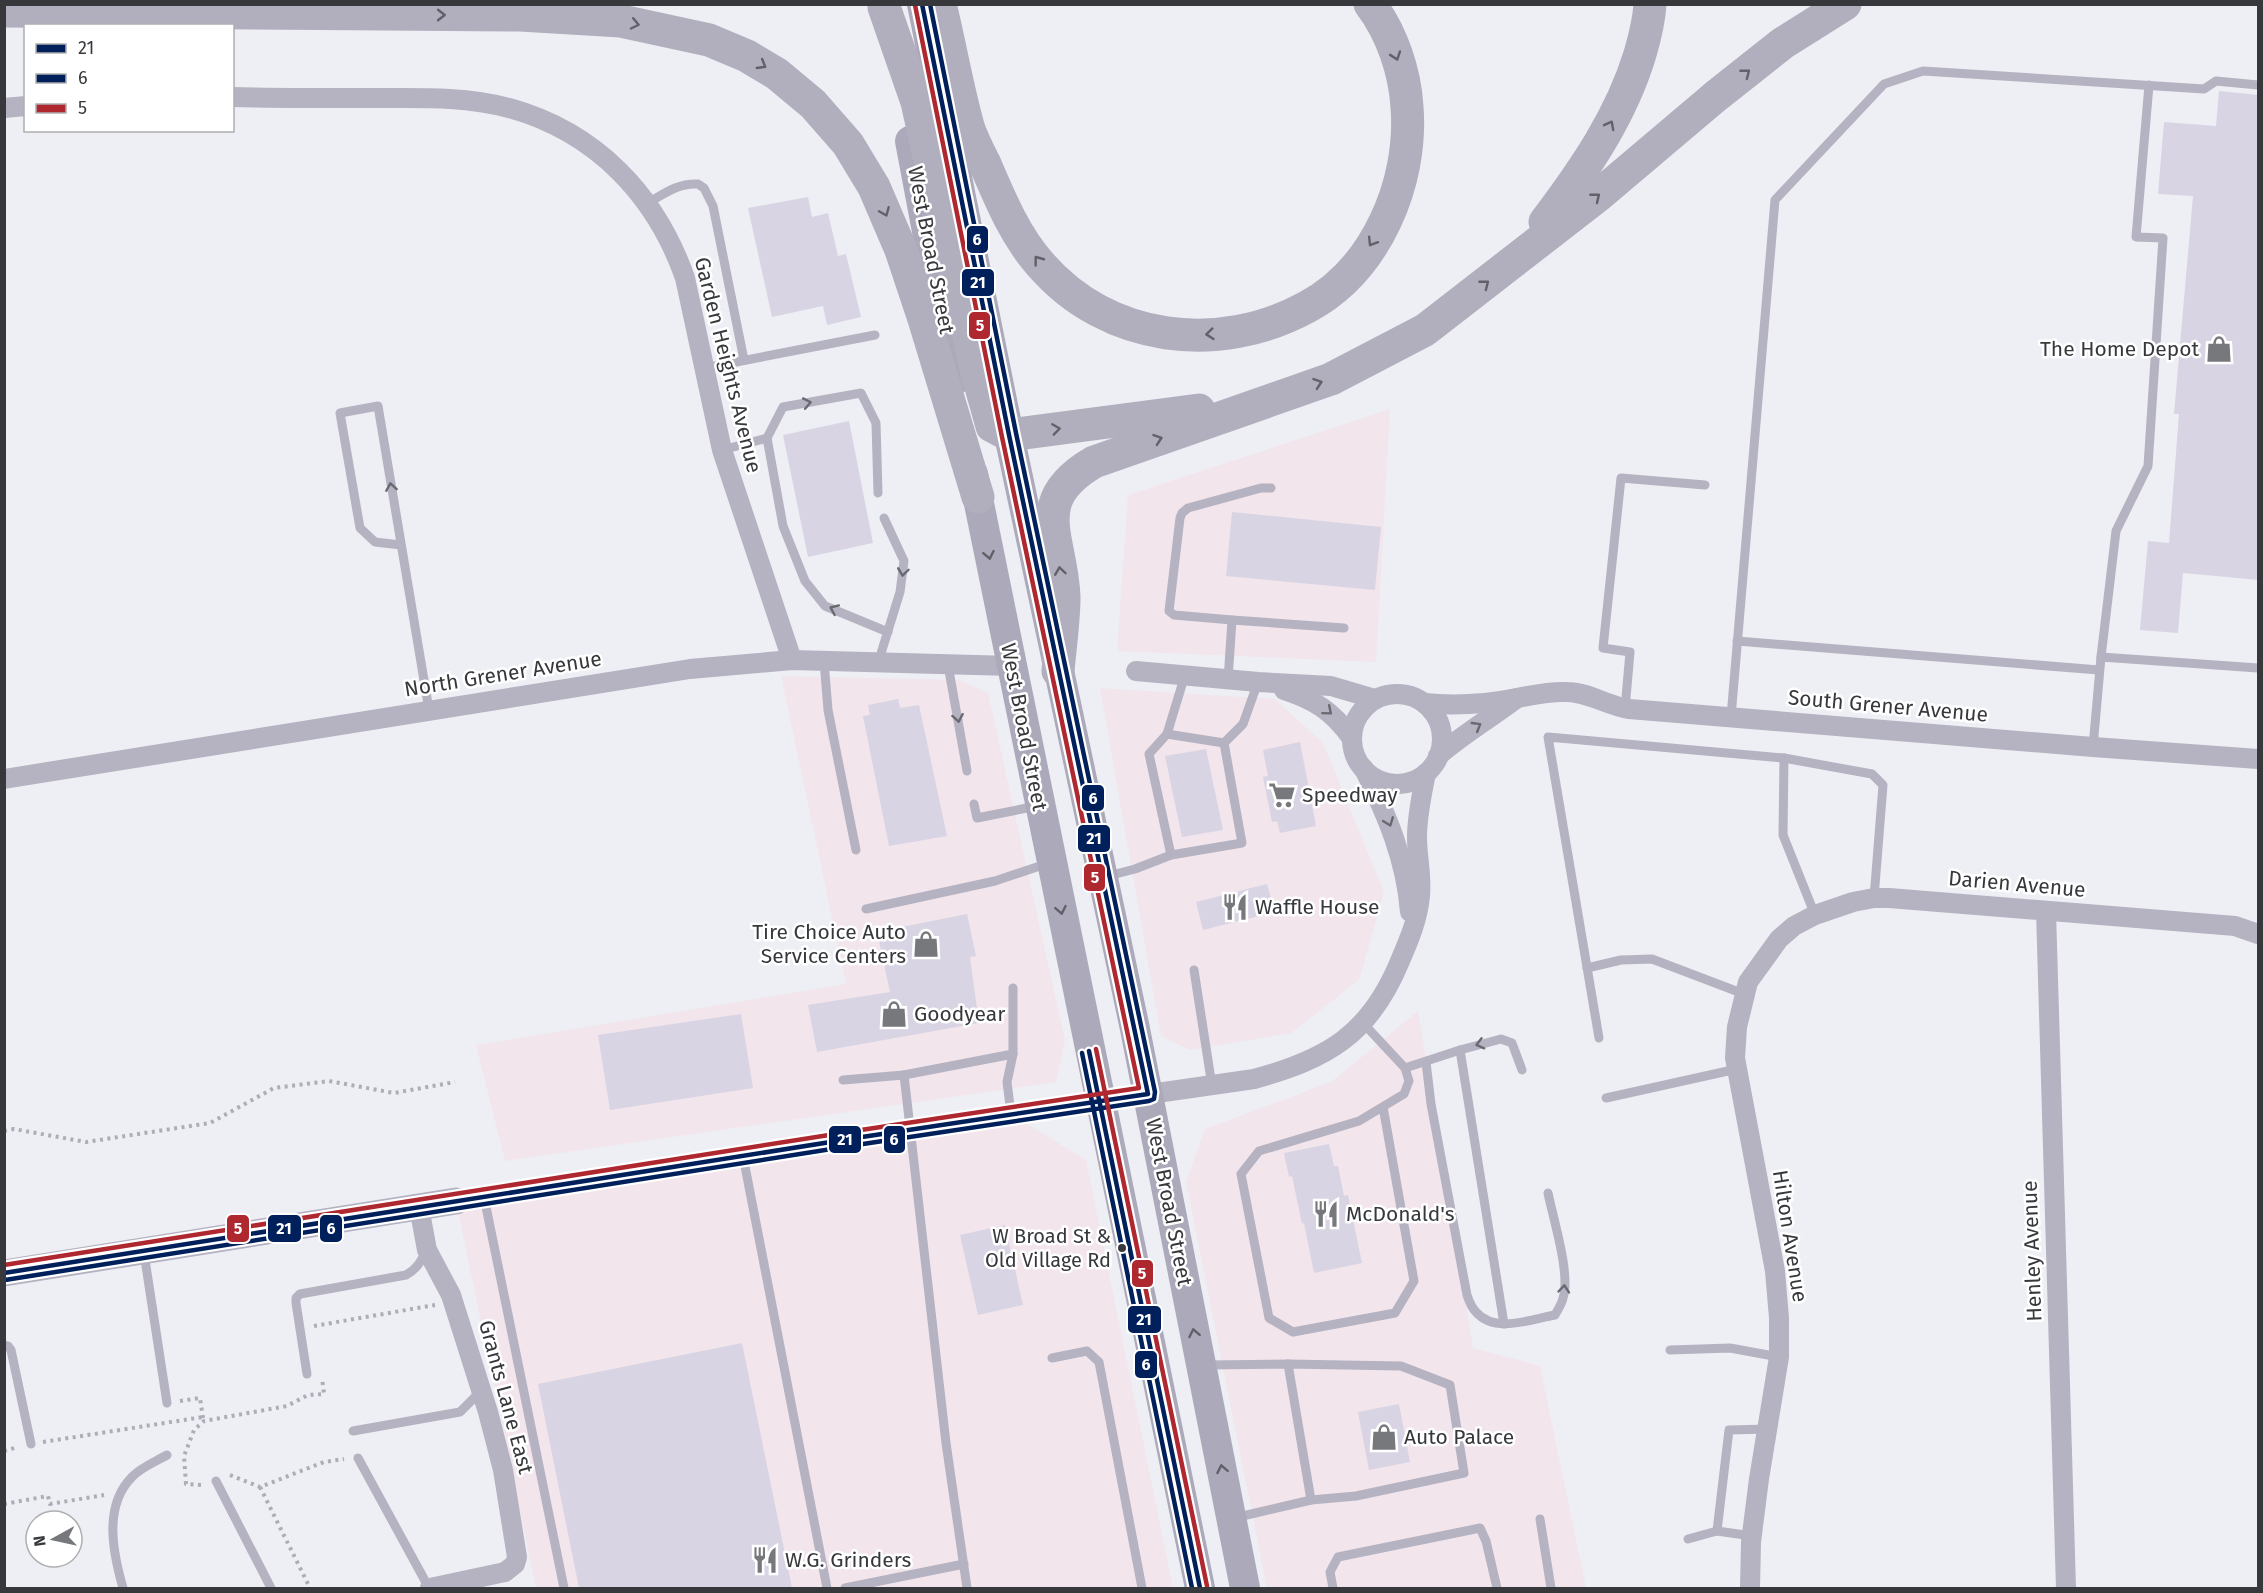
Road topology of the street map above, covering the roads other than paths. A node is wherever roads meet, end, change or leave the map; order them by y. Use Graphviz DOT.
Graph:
graph roads {
  1 [pos="922,4"];
  2 [pos="940,4"];
  3 [pos="1370,4"];
  4 [pos="1650,4"];
  5 [pos="1845,4"];
  6 [pos="884,6"];
  7 [pos="4,11"];
  8 [pos="2259,84"];
  9 [pos="2149,85"];
  10 [pos="234,98"];
  11 [pos="24,106"];
  12 [pos="4,108"];
  13 [pos="648,203"];
  14 [pos="1516,259"];
  15 [pos="875,335"];
  16 [pos="744,360"];
  17 [pos="705,368"];
  18 [pos="1263,402"];
  19 [pos="1009,435"];
  20 [pos="767,438"];
  21 [pos="722,450"];
  22 [pos="1705,485"];
  23 [pos="1271,489"];
  24 [pos="878,493"];
  25 [pos="978,497"];
  26 [pos="884,518"];
  27 [pos="401,545"];
  28 [pos="1232,620"];
  29 [pos="1344,628"];
  30 [pos="888,632"];
  31 [pos="1737,641"];
  32 [pos="2101,657"];
  33 [pos="792,660"];
  34 [pos="824,661"];
  35 [pos="878,663"];
  36 [pos="948,665"];
  37 [pos="1012,666"];
  38 [pos="2259,668"];
  39 [pos="2099,670"];
  40 [pos="1058,671"];
  41 [pos="1136,671"];
  42 [pos="1185,675"];
  43 [pos="1228,680"];
  44 [pos="1258,682"];
  45 [pos="1517,698"];
  46 [pos="1375,699"];
  47 [pos="1424,703"];
  48 [pos="1625,709"];
  49 [pos="429,710"];
  50 [pos="1731,717"];
  51 [pos="1167,734"];
  52 [pos="1352,736"];
  53 [pos="1224,743"];
  54 [pos="2093,747"];
  55 [pos="1438,756"];
  56 [pos="1784,758"];
  57 [pos="2259,759"];
  58 [pos="1364,769"];
  59 [pos="967,771"];
  60 [pos="1426,773"];
  61 [pos="4,779"];
  62 [pos="974,804"];
  63 [pos="1040,806"];
  64 [pos="856,850"];
  65 [pos="1171,855"];
  66 [pos="1052,862"];
  67 [pos="1103,877"];
  68 [pos="1874,898"];
  69 [pos="866,909"];
  70 [pos="2046,911"];
  71 [pos="1815,915"];
  72 [pos="2259,934"];
  73 [pos="1411,935"];
  74 [pos="1779,939"];
  75 [pos="1587,968"];
  76 [pos="1194,970"];
  77 [pos="1013,988"];
  78 [pos="1743,994"];
  79 [pos="1363,1023"];
  80 [pos="1599,1038"];
  81 [pos="1461,1050"];
  82 [pos="1013,1054"];
  83 [pos="1426,1062"];
  84 [pos="1406,1068"];
  85 [pos="1737,1069"];
  86 [pos="1522,1070"];
  87 [pos="904,1075"];
  88 [pos="843,1080"];
  89 [pos="1212,1086"];
  90 [pos="1148,1094"];
  91 [pos="1606,1098"];
  92 [pos="1100,1101"];
  93 [pos="1383,1107"];
  94 [pos="1011,1114"];
  95 [pos="912,1129"];
  96 [pos="742,1156"];
  97 [pos="1548,1193"];
  98 [pos="484,1197"];
  99 [pos="456,1201"];
  100 [pos="419,1207"];
  101 [pos="144,1250"];
  102 [pos="427,1250"];
  103 [pos="4,1273"];
  104 [pos="1504,1324"];
  105 [pos="4,1345"];
  106 [pos="1670,1350"];
  107 [pos="1779,1357"];
  108 [pos="1052,1358"];
  109 [pos="1288,1364"];
  110 [pos="1201,1366"];
  111 [pos="307,1374"];
  112 [pos="481,1391"];
  113 [pos="167,1403"];
  114 [pos="1767,1429"];
  115 [pos="353,1431"];
  116 [pos="31,1444"];
  117 [pos="167,1455"];
  118 [pos="358,1458"];
  119 [pos="216,1481"];
  120 [pos="1311,1500"];
  121 [pos="1231,1518"];
  122 [pos="1540,1519"];
  123 [pos="1717,1532"];
  124 [pos="1752,1536"];
  125 [pos="1688,1539"];
  126 [pos="964,1564"];
  127 [pos="1204,1585"];
  128 [pos="123,1588"];
  129 [pos="271,1588"];
  130 [pos="429,1588"];
  131 [pos="564,1588"];
  132 [pos="827,1588"];
  133 [pos="845,1588"];
  134 [pos="967,1588"];
  135 [pos="1142,1588"];
  136 [pos="1245,1588"];
  137 [pos="1333,1588"];
  138 [pos="1497,1588"];
  139 [pos="1551,1588"];
  140 [pos="1750,1588"];
  141 [pos="2066,1588"];
  1 -- 19 [label="main road, West Broad Street"];
  3 -- 2 [label="highway, one-way"];
  14 -- 4 [label="highway, one-way"];
  14 -- 5 [label="highway, one-way"];
  6 -- 19 [label="highway"];
  6 -- 25 [label="main road, West Broad Street"];
  7 -- 25 [label="highway, one-way"];
  8 -- 9 [label="lane"];
  9 -- 31 [label="lane"];
  9 -- 32 [label="lane"];
  10 -- 13 [label="street, Garden Heights Avenue"];
  11 -- 12 [label="street"];
  13 -- 16 [label="lane"];
  13 -- 17 [label="street, Garden Heights Avenue"];
  18 -- 14 [label="highway, one-way"];
  15 -- 16 [label="lane"];
  16 -- 17 [label="lane"];
  17 -- 21 [label="street, Garden Heights Avenue"];
  19 -- 18 [label="highway, one-way"];
  40 -- 18 [label="highway, one-way"];
  19 -- 40 [label="main road, West Broad Street"];
  20 -- 21 [label="lane"];
  20 -- 24 [label="lane, one-way"];
  30 -- 20 [label="lane, one-way"];
  21 -- 33 [label="street, Garden Heights Avenue"];
  22 -- 48 [label="lane"];
  23 -- 28 [label="lane"];
  25 -- 37 [label="main road, West Broad Street, one-way"];
  26 -- 30 [label="lane, one-way"];
  27 -- 27 [label="lane, one-way"];
  27 -- 49 [label="lane"];
  28 -- 29 [label="lane"];
  28 -- 43 [label="lane"];
  30 -- 35 [label="lane"];
  31 -- 39 [label="lane"];
  31 -- 50 [label="lane"];
  32 -- 38 [label="lane"];
  32 -- 39 [label="lane"];
  33 -- 34 [label="street, North Grener Avenue"];
  33 -- 49 [label="street, North Grener Avenue"];
  34 -- 35 [label="street, North Grener Avenue"];
  34 -- 64 [label="lane"];
  35 -- 36 [label="street, North Grener Avenue"];
  36 -- 37 [label="street, North Grener Avenue"];
  36 -- 59 [label="lane, one-way"];
  37 -- 63 [label="main road, West Broad Street"];
  39 -- 54 [label="lane"];
  40 -- 67 [label="main road, West Broad Street"];
  41 -- 42 [label="street"];
  42 -- 43 [label="street"];
  42 -- 51 [label="lane"];
  43 -- 44 [label="street"];
  44 -- 46 [label="street"];
  44 -- 52 [label="street, one-way"];
  44 -- 53 [label="lane"];
  45 -- 47 [label="street, South Grener Avenue"];
  45 -- 48 [label="street, South Grener Avenue"];
  55 -- 45 [label="street, South Grener Avenue, one-way"];
  46 -- 47 [label="street"];
  46 -- 52 [label="street"];
  47 -- 55 [label="street"];
  48 -- 50 [label="street, South Grener Avenue"];
  49 -- 61 [label="street, North Grener Avenue"];
  50 -- 54 [label="street, South Grener Avenue"];
  51 -- 53 [label="lane"];
  51 -- 65 [label="lane"];
  52 -- 58 [label="street"];
  53 -- 65 [label="lane"];
  54 -- 57 [label="street, South Grener Avenue"];
  55 -- 60 [label="street"];
  56 -- 68 [label="lane"];
  56 -- 71 [label="lane"];
  56 -- 75 [label="lane"];
  58 -- 60 [label="street"];
  58 -- 73 [label="street, one-way"];
  60 -- 73 [label="street"];
  62 -- 63 [label="lane"];
  63 -- 66 [label="main road, West Broad Street"];
  65 -- 67 [label="lane"];
  66 -- 69 [label="lane"];
  66 -- 92 [label="main road, West Broad Street, one-way"];
  67 -- 90 [label="main road, West Broad Street"];
  68 -- 70 [label="street, Darien Avenue"];
  68 -- 71 [label="street, Darien Avenue"];
  70 -- 72 [label="street, Darien Avenue"];
  70 -- 141 [label="street, Henley Avenue"];
  71 -- 74 [label="street, Darien Avenue"];
  73 -- 79 [label="street"];
  74 -- 78 [label="street, Hilton Avenue"];
  75 -- 78 [label="lane"];
  75 -- 80 [label="lane"];
  76 -- 89 [label="lane"];
  77 -- 82 [label="lane"];
  78 -- 85 [label="street, Hilton Avenue"];
  79 -- 84 [label="lane"];
  79 -- 89 [label="street"];
  81 -- 83 [label="lane"];
  86 -- 81 [label="lane, one-way"];
  81 -- 104 [label="lane"];
  82 -- 87 [label="lane"];
  82 -- 94 [label="lane"];
  83 -- 84 [label="lane"];
  83 -- 104 [label="lane"];
  84 -- 93 [label="lane"];
  85 -- 91 [label="lane"];
  85 -- 107 [label="street, Hilton Avenue"];
  87 -- 88 [label="lane"];
  87 -- 95 [label="lane"];
  89 -- 90 [label="street"];
  90 -- 92 [label="street"];
  110 -- 90 [label="main road, West Broad Street, one-way"];
  92 -- 94 [label="street"];
  92 -- 127 [label="main road, West Broad Street"];
  93 -- 93 [label="lane"];
  94 -- 95 [label="street"];
  95 -- 96 [label="street"];
  95 -- 126 [label="lane"];
  96 -- 98 [label="street"];
  96 -- 132 [label="lane"];
  104 -- 97 [label="lane, one-way"];
  98 -- 99 [label="street"];
  98 -- 131 [label="lane"];
  99 -- 100 [label="street"];
  100 -- 101 [label="street"];
  100 -- 102 [label="street, Grants Lane East"];
  101 -- 103 [label="street"];
  101 -- 113 [label="lane"];
  102 -- 111 [label="lane"];
  102 -- 112 [label="street, Grants Lane East"];
  105 -- 116 [label="lane"];
  106 -- 107 [label="lane"];
  107 -- 114 [label="street, Hilton Avenue"];
  108 -- 135 [label="lane"];
  109 -- 110 [label="lane"];
  109 -- 120 [label="lane"];
  109 -- 120 [label="lane"];
  121 -- 110 [label="main road, West Broad Street, one-way"];
  112 -- 115 [label="lane"];
  112 -- 130 [label="street, Grants Lane East"];
  114 -- 123 [label="lane"];
  114 -- 124 [label="street, Hilton Avenue"];
  117 -- 128 [label="lane"];
  118 -- 130 [label="lane"];
  119 -- 129 [label="lane"];
  120 -- 121 [label="lane"];
  121 -- 136 [label="main road, West Broad Street"];
  122 -- 139 [label="lane"];
  123 -- 124 [label="lane"];
  123 -- 125 [label="lane"];
  124 -- 140 [label="street, Hilton Avenue"];
  126 -- 133 [label="lane"];
  126 -- 134 [label="lane"];
  137 -- 138 [label="lane"];
}
